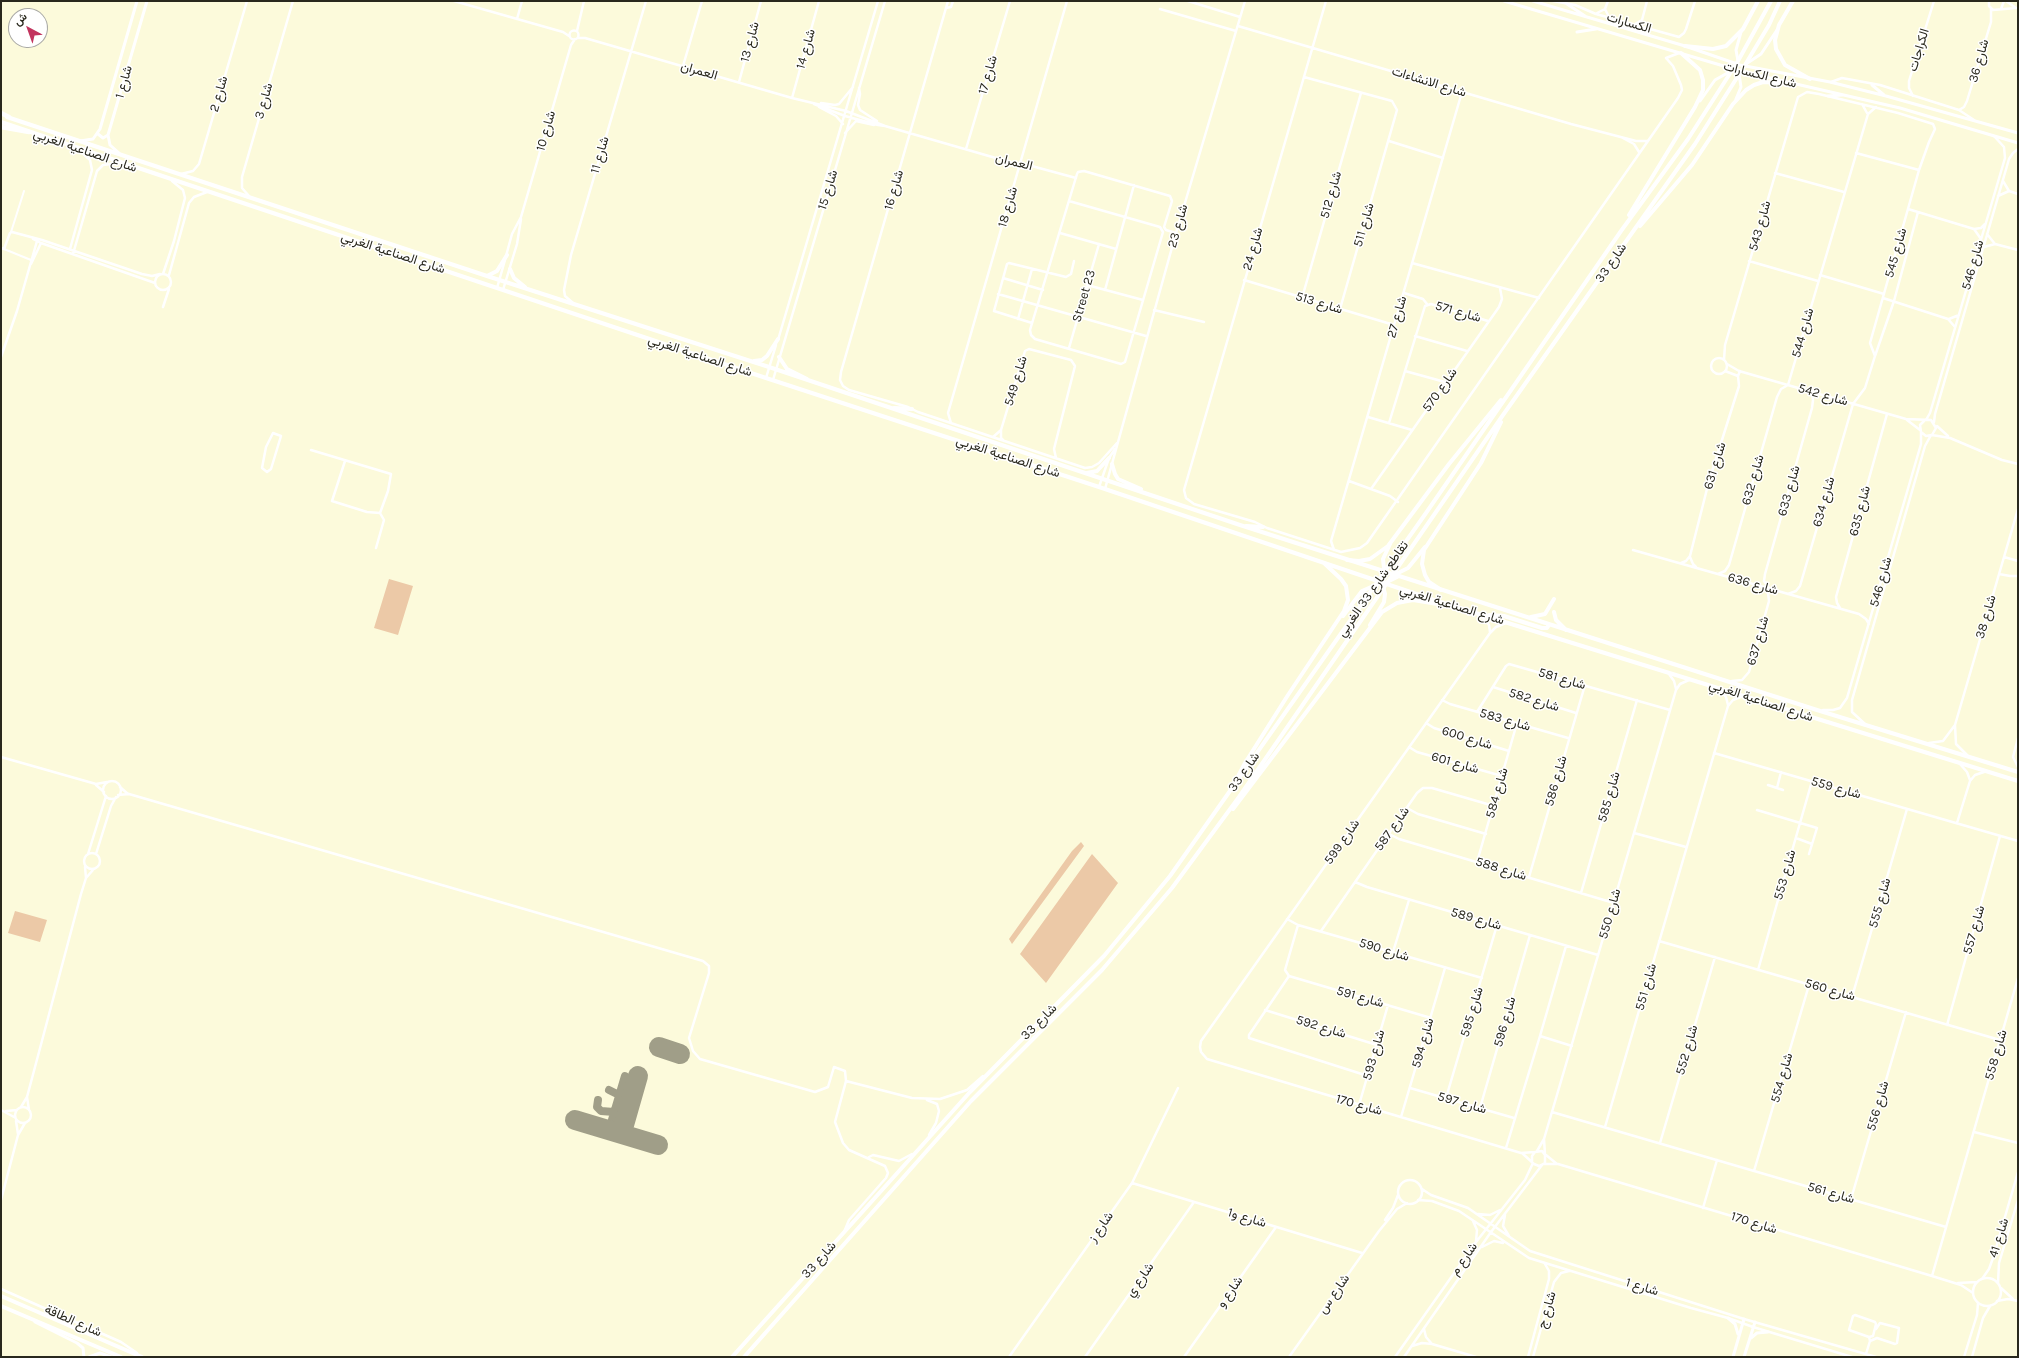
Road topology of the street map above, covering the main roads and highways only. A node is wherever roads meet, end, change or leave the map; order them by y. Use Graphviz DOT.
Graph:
graph roads {
  1 [pos="1758,1"];
  2 [pos="1771,1"];
  3 [pos="1780,1"];
  4 [pos="1793,1"];
  5 [pos="1685,46"];
  6 [pos="1680,53"];
  7 [pos="1810,79"];
  8 [pos="1786,83"];
  9 [pos="1,114"];
  10 [pos="9,117"];
  11 [pos="1,122"];
  12 [pos="1,127"];
  13 [pos="30,132"];
  14 [pos="1620,231"];
  15 [pos="1629,238"];
  16 [pos="507,255"];
  17 [pos="510,270"];
  18 [pos="486,276"];
  19 [pos="527,289"];
  20 [pos="778,339"];
  21 [pos="779,357"];
  22 [pos="750,362"];
  23 [pos="814,383"];
  24 [pos="1507,395"];
  25 [pos="889,408"];
  26 [pos="912,409"];
  27 [pos="1503,415"];
  28 [pos="1109,458"];
  29 [pos="1112,464"];
  30 [pos="1084,473"];
  31 [pos="1148,494"];
  32 [pos="1426,513"];
  33 [pos="1433,519"];
  34 [pos="1240,525"];
  35 [pos="1263,527"];
  36 [pos="1391,542"];
  37 [pos="1428,543"];
  38 [pos="1347,560"];
  39 [pos="1325,564"];
  40 [pos="1376,569"];
  41 [pos="1389,573"];
  42 [pos="1399,576"];
  43 [pos="1381,581"];
  44 [pos="1391,581"];
  45 [pos="1397,588"];
  46 [pos="1441,590"];
  47 [pos="1554,599"];
  48 [pos="1456,607"];
  49 [pos="1554,612"];
  50 [pos="1485,616"];
  51 [pos="1529,618"];
  52 [pos="1547,625"];
  53 [pos="1336,626"];
  54 [pos="1566,630"];
  55 [pos="1545,634"];
  56 [pos="1363,637"];
  57 [pos="1320,666"];
  58 [pos="1327,670"];
  59 [pos="2018,772"];
  60 [pos="2018,781"];
  61 [pos="1231,791"];
  62 [pos="1220,823"];
  63 [pos="1,1296"];
  64 [pos="1,1306"];
  65 [pos="121,1357"];
  66 [pos="142,1357"];
  67 [pos="732,1357"];
  68 [pos="744,1357"];
  1 -- 5 [label="main road"];
  2 -- 14 [label="main road, شارع 33"];
  3 -- 15 [label="main road, شارع 33"];
  4 -- 7 [label="main road"];
  6 -- 14 [label="main road"];
  8 -- 15 [label="main road"];
  9 -- 10 [label="highway"];
  10 -- 18 [label="main road, شارع الصناعية الغربي"];
  11 -- 13 [label="main road, شارع الصناعية الغربي"];
  12 -- 13 [label="highway"];
  13 -- 39 [label="main road, شارع الصناعية الغربي"];
  14 -- 24 [label="main road, شارع 33"];
  15 -- 27 [label="main road, شارع 33"];
  16 -- 18 [label="main road"];
  17 -- 19 [label="main road"];
  18 -- 19 [label="main road, شارع الصناعية الغربي"];
  19 -- 22 [label="main road, شارع الصناعية الغربي"];
  20 -- 22 [label="main road"];
  21 -- 23 [label="main road"];
  22 -- 23 [label="main road, شارع الصناعية الغربي"];
  23 -- 25 [label="main road, شارع الصناعية الغربي"];
  24 -- 32 [label="main road, شارع 33"];
  24 -- 36 [label="main road"];
  25 -- 26 [label="main road"];
  25 -- 30 [label="main road, شارع الصناعية الغربي"];
  27 -- 33 [label="main road, شارع 33"];
  27 -- 37 [label="main road"];
  28 -- 30 [label="main road"];
  29 -- 31 [label="main road"];
  30 -- 31 [label="main road, شارع الصناعية الغربي"];
  31 -- 34 [label="main road, شارع الصناعية الغربي"];
  32 -- 57 [label="main road, تقاطع شارع 33 الغربي"];
  33 -- 58 [label="main road, تقاطع شارع 33 الغربي"];
  34 -- 35 [label="main road"];
  34 -- 38 [label="main road, شارع الصناعية الغربي"];
  36 -- 38 [label="main road"];
  36 -- 41 [label="main road"];
  37 -- 41 [label="main road"];
  37 -- 46 [label="main road"];
  38 -- 40 [label="main road, شارع الصناعية الغربي"];
  39 -- 43 [label="main road, شارع الصناعية الغربي"];
  39 -- 53 [label="main road"];
  40 -- 41 [label="main road, شارع الصناعية الغربي"];
  40 -- 43 [label="main road"];
  41 -- 42 [label="main road, شارع الصناعية الغربي"];
  41 -- 43 [label="main road"];
  41 -- 44 [label="main road"];
  42 -- 44 [label="main road"];
  42 -- 46 [label="main road, شارع الصناعية الغربي"];
  43 -- 44 [label="main road"];
  43 -- 45 [label="main road, شارع الصناعية الغربي"];
  43 -- 53 [label="main road"];
  43 -- 56 [label="main road"];
  44 -- 45 [label="main road"];
  45 -- 48 [label="main road, شارع الصناعية الغربي"];
  46 -- 51 [label="main road, شارع الصناعية الغربي"];
  47 -- 51 [label="main road"];
  48 -- 50 [label="main road, شارع الصناعية الغربي"];
  48 -- 56 [label="main road"];
  49 -- 54 [label="main road"];
  50 -- 52 [label="main road"];
  50 -- 55 [label="main road, شارع الصناعية الغربي"];
  51 -- 52 [label="main road, شارع الصناعية الغربي"];
  52 -- 54 [label="main road, شارع الصناعية الغربي"];
  52 -- 55 [label="main road"];
  53 -- 61 [label="main road"];
  54 -- 59 [label="main road, شارع الصناعية الغربي"];
  55 -- 60 [label="main road, شارع الصناعية الغربي"];
  56 -- 62 [label="main road"];
  57 -- 61 [label="main road, شارع 33"];
  58 -- 62 [label="main road, شارع 33"];
  61 -- 67 [label="main road, شارع 33"];
  62 -- 68 [label="main road, شارع 33"];
  63 -- 66 [label="main road, شارع الطاقة"];
  64 -- 65 [label="main road, شارع الطاقة"];
}
